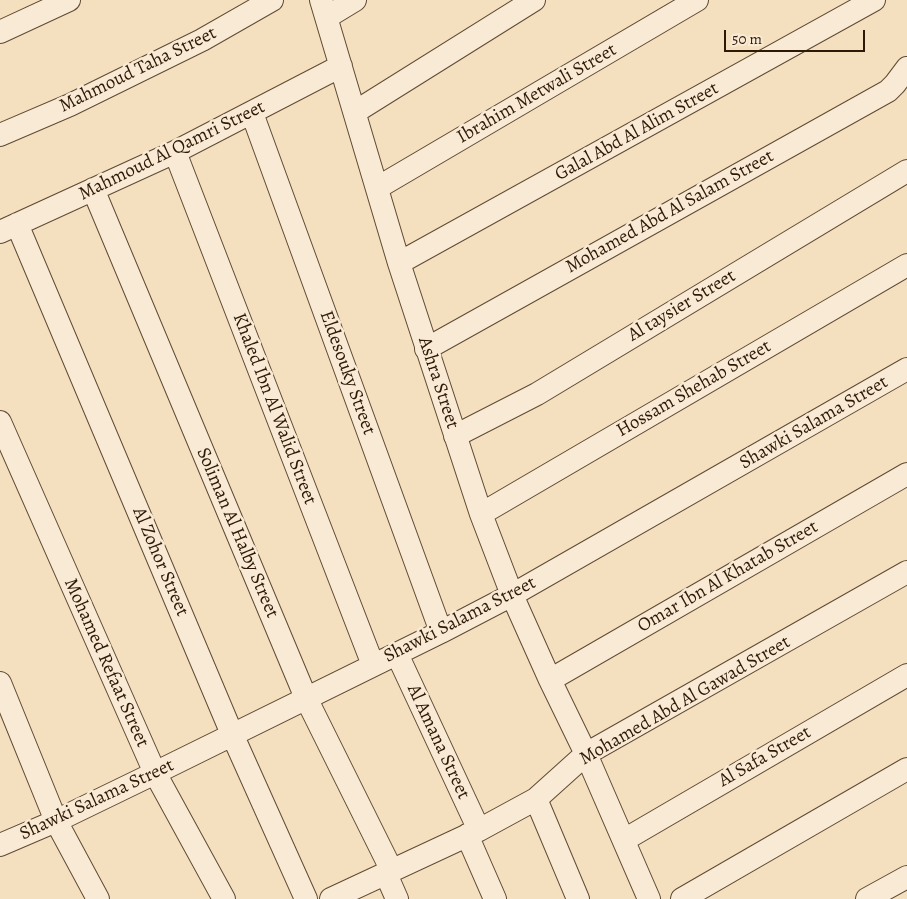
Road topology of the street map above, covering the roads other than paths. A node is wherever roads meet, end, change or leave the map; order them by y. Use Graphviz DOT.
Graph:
graph roads {
  1 [pos="69,0"];
  2 [pos="272,0"];
  3 [pos="355,0"];
  4 [pos="534,0"];
  5 [pos="697,0"];
  6 [pos="874,0"];
  7 [pos="324,8"];
  8 [pos="0,32"];
  9 [pos="341,66"];
  10 [pos="907,68"];
  11 [pos="355,112"];
  12 [pos="252,113"];
  13 [pos="0,135"];
  14 [pos="175,152"];
  15 [pos="907,171"];
  16 [pos="377,188"];
  17 [pos="93,189"];
  18 [pos="8,228"];
  19 [pos="399,264"];
  20 [pos="907,265"];
  21 [pos="426,349"];
  22 [pos="907,369"];
  23 [pos="0,422"];
  24 [pos="455,436"];
  25 [pos="907,474"];
  26 [pos="481,514"];
  27 [pos="907,572"];
  28 [pos="512,595"];
  29 [pos="441,632"];
  30 [pos="397,654"];
  31 [pos="373,665"];
  32 [pos="907,675"];
  33 [pos="550,680"];
  34 [pos="0,683"];
  35 [pos="306,698"];
  36 [pos="232,734"];
  37 [pos="586,754"];
  38 [pos="907,769"];
  39 [pos="155,773"];
  40 [pos="536,799"];
  41 [pos="56,821"];
  42 [pos="473,833"];
  43 [pos="624,840"];
  44 [pos="0,845"];
  45 [pos="389,873"];
  46 [pos="907,876"];
  47 [pos="98,899"];
  48 [pos="224,899"];
  49 [pos="306,899"];
  50 [pos="331,899"];
  51 [pos="397,899"];
  52 [pos="495,899"];
  53 [pos="578,899"];
  54 [pos="649,899"];
  55 [pos="682,899"];
  56 [pos="867,899"];
  1 -- 8 [label="street"];
  2 -- 13 [label="street, Mahmoud Taha Street"];
  3 -- 7 [label="street"];
  4 -- 11 [label="street"];
  5 -- 16 [label="street, Ibrahim Metwali Street"];
  6 -- 19 [label="street, Galal Abd Al Alim Street"];
  7 -- 9 [label="street, Ashra Street"];
  9 -- 11 [label="street, Ashra Street"];
  9 -- 12 [label="street, Mahmoud Al Qamri Street"];
  10 -- 21 [label="street, Mohamed Abd Al Salam Street"];
  11 -- 16 [label="street, Ashra Street"];
  12 -- 14 [label="street, Mahmoud Al Qamri Street"];
  12 -- 29 [label="street, Eldesouky Street"];
  14 -- 17 [label="street, Mahmoud Al Qamri Street"];
  14 -- 31 [label="street, Khaled Ibn Al Walid Street"];
  15 -- 24 [label="street, Al taysier Street"];
  16 -- 19 [label="street, Ashra Street"];
  17 -- 18 [label="street, Mahmoud Al Qamri Street"];
  17 -- 35 [label="street, Soliman Al Halby Street"];
  18 -- 36 [label="street, Al Zohor Street"];
  19 -- 21 [label="street, Ashra Street"];
  20 -- 26 [label="street, Hossam Shehab Street"];
  21 -- 24 [label="street, Ashra Street"];
  22 -- 28 [label="street, Shawki Salama Street"];
  23 -- 39 [label="street, Mohamed Refaat Street"];
  24 -- 26 [label="street, Ashra Street"];
  25 -- 33 [label="street, Omar Ibn Al Khatab Street"];
  26 -- 28 [label="street, Ashra Street"];
  27 -- 37 [label="street, Mohamed Abd Al Gawad Street"];
  28 -- 29 [label="street, Shawki Salama Street"];
  28 -- 33 [label="street, Ashra Street"];
  29 -- 30 [label="street, Shawki Salama Street"];
  30 -- 31 [label="street, Shawki Salama Street"];
  30 -- 42 [label="street, Al Amana Street"];
  31 -- 35 [label="street, Shawki Salama Street"];
  32 -- 43 [label="street, Al Safa Street"];
  33 -- 37 [label="street, Ashra Street"];
  34 -- 41 [label="street"];
  35 -- 36 [label="street, Shawki Salama Street"];
  35 -- 45 [label="street, Soliman Al Halby Street"];
  36 -- 39 [label="street, Shawki Salama Street"];
  36 -- 49 [label="street, Al Zohor Street"];
  37 -- 40 [label="street, Mohamed Abd Al Gawad Street"];
  37 -- 43 [label="street, Ashra Street"];
  38 -- 55 [label="street"];
  39 -- 41 [label="street, Shawki Salama Street"];
  39 -- 48 [label="street, Mohamed Refaat Street"];
  40 -- 42 [label="street, Mohamed Abd Al Gawad Street"];
  40 -- 53 [label="street"];
  41 -- 44 [label="street, Shawki Salama Street"];
  41 -- 47 [label="street"];
  42 -- 45 [label="street, Mohamed Abd Al Gawad Street"];
  42 -- 52 [label="street, Al Amana Street"];
  43 -- 54 [label="street, Ashra Street"];
  45 -- 50 [label="street, Mohamed Abd Al Gawad Street"];
  45 -- 51 [label="street, Soliman Al Halby Street"];
  46 -- 56 [label="street"];
}
